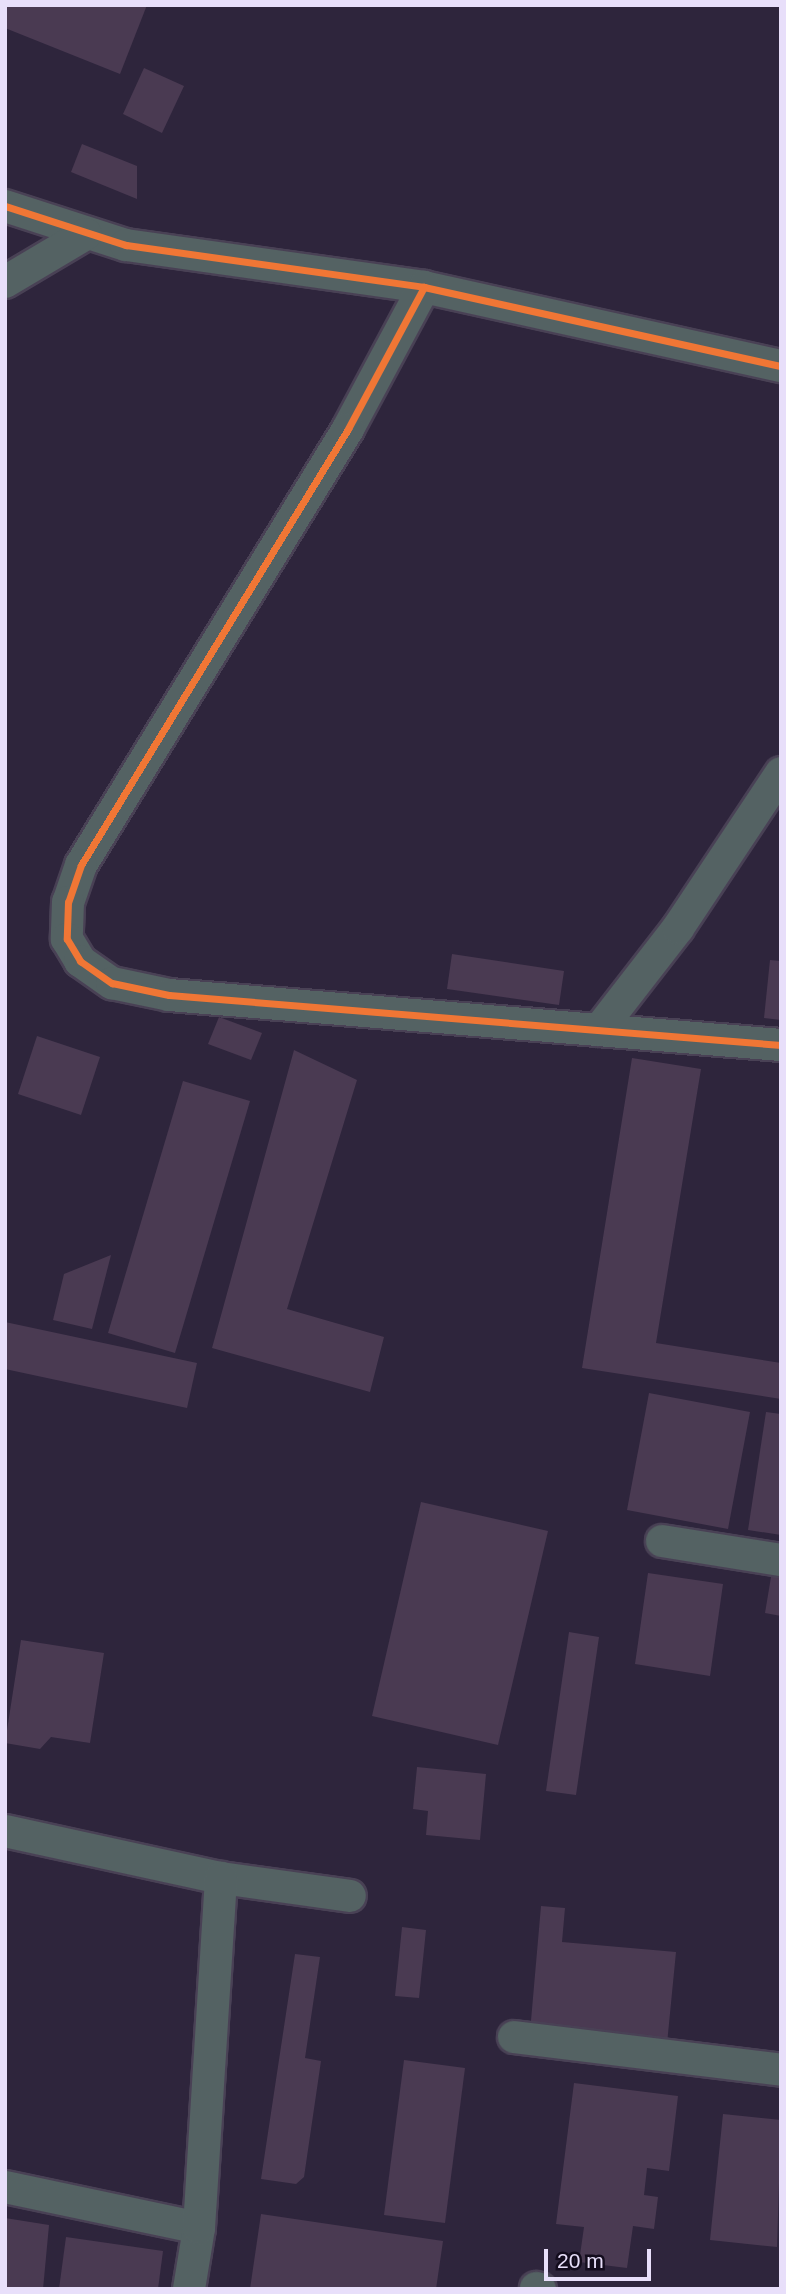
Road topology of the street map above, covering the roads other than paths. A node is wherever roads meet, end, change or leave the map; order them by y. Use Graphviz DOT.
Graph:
graph roads {
  1 [pos="5,206"];
  2 [pos="86,234"];
  3 [pos="5,282"];
  4 [pos="424,287"];
  5 [pos="781,366"];
  6 [pos="781,773"];
  7 [pos="599,1030"];
  8 [pos="781,1045"];
  9 [pos="662,1541"];
  10 [pos="781,1560"];
  11 [pos="5,1832"];
  12 [pos="221,1878"];
  13 [pos="350,1896"];
  14 [pos="514,2037"];
  15 [pos="781,2070"];
  16 [pos="5,2187"];
  17 [pos="199,2228"];
  18 [pos="189,2289"];
  1 -- 2 [label="street"];
  2 -- 3 [label="street"];
  2 -- 4 [label="street"];
  4 -- 5 [label="street"];
  4 -- 7 [label="street"];
  6 -- 7 [label="street"];
  7 -- 8 [label="street"];
  9 -- 10 [label="street"];
  11 -- 12 [label="street"];
  12 -- 13 [label="street"];
  12 -- 17 [label="street"];
  14 -- 15 [label="street"];
  16 -- 17 [label="street"];
  17 -- 18 [label="street"];
}
